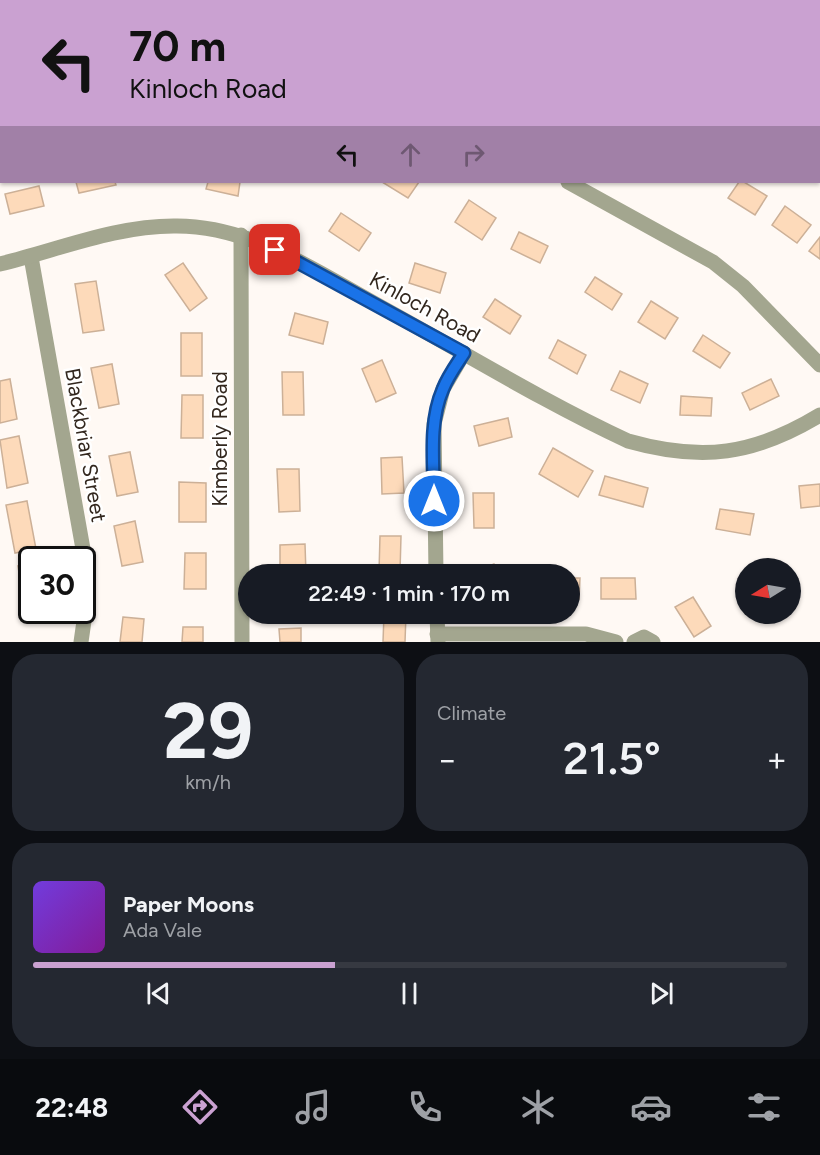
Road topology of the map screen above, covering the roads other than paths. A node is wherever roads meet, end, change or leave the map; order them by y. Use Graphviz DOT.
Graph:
graph roads {
  1 [pos="569,183"];
  2 [pos="241,235"];
  3 [pos="31,257"];
  4 [pos="0,264"];
  5 [pos="464,353"];
  6 [pos="820,365"];
  7 [pos="820,415"];
  8 [pos="436,564"];
  9 [pos="437,638"];
  10 [pos="81,642"];
  11 [pos="242,642"];
  12 [pos="616,642"];
  13 [pos="634,642"];
  14 [pos="653,642"];
  1 -- 6 [label="street"];
  2 -- 3 [label="street, Kinloch Road"];
  2 -- 5 [label="street, Kinloch Road"];
  2 -- 11 [label="street, Kimberly Road"];
  3 -- 4 [label="street, Kinloch Road"];
  3 -- 10 [label="street, Blackbriar Street"];
  5 -- 7 [label="street, Kinloch Road"];
  5 -- 8 [label="street"];
  9 -- 12 [label="street"];
  13 -- 14 [label="street"];
}
